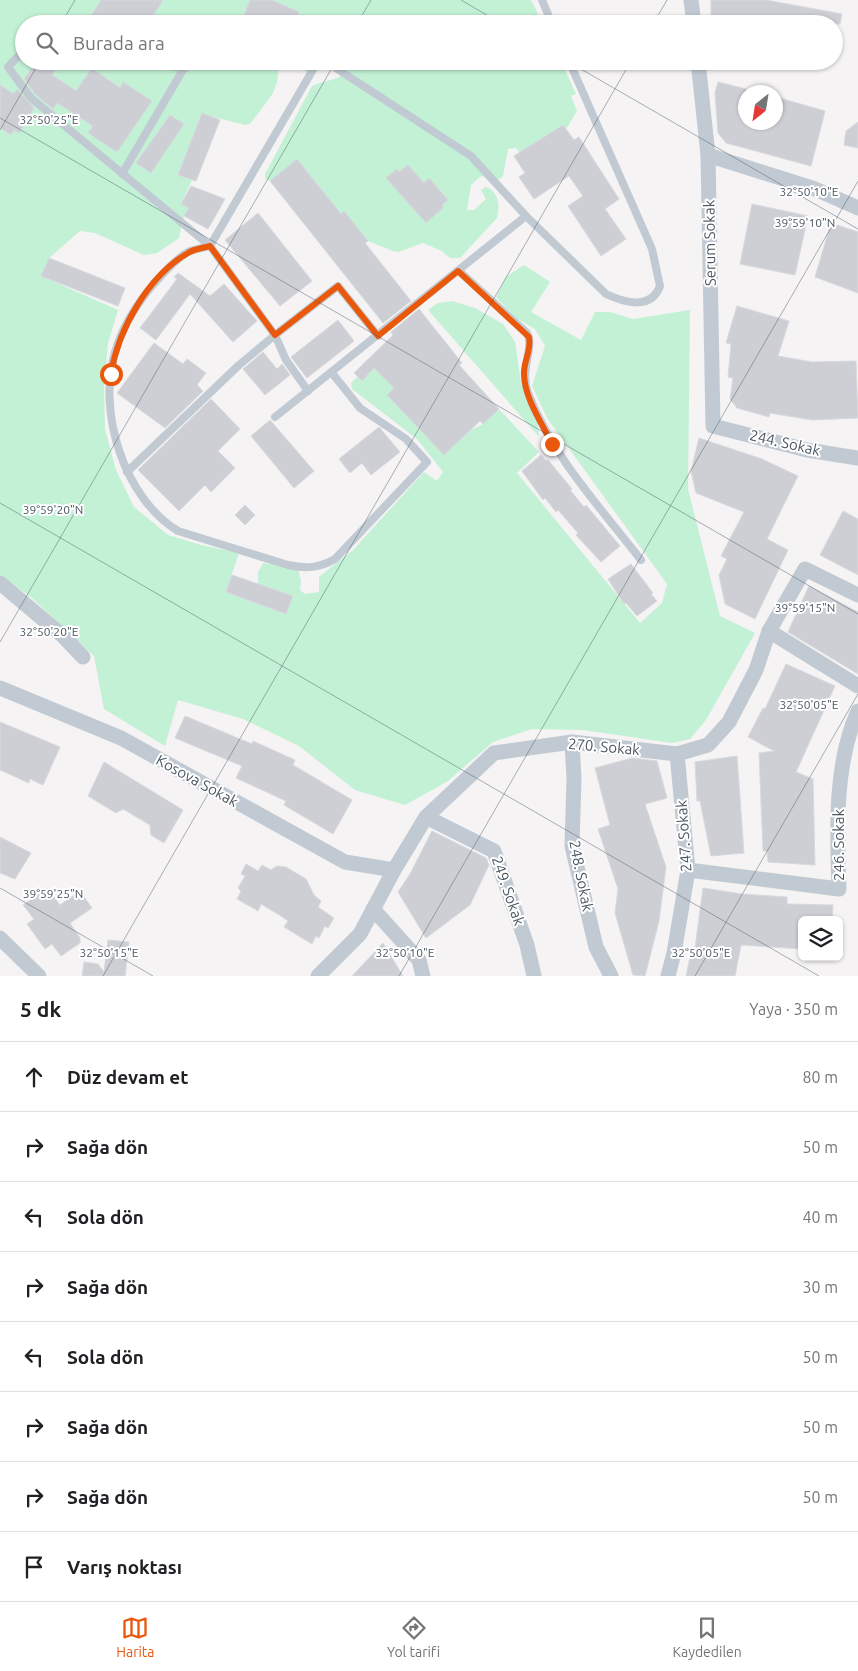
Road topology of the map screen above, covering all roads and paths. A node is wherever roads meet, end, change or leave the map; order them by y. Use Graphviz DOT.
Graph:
graph roads {
  1 [pos="542,0"];
  2 [pos="691,0"];
  3 [pos="548,15"];
  4 [pos="693,15"];
  5 [pos="15,60"];
  6 [pos="183,70"];
  7 [pos="313,70"];
  8 [pos="339,70"];
  9 [pos="573,70"];
  10 [pos="699,70"];
  11 [pos="708,155"];
  12 [pos="122,174"];
  13 [pos="858,208"];
  14 [pos="526,216"];
  15 [pos="210,246"];
  16 [pos="458,271"];
  17 [pos="275,335"];
  18 [pos="378,336"];
  19 [pos="332,373"];
  20 [pos="308,392"];
  21 [pos="275,417"];
  22 [pos="713,426"];
  23 [pos="858,458"];
  24 [pos="127,472"];
  25 [pos="641,560"];
  26 [pos="0,583"];
  27 [pos="858,595"];
  28 [pos="769,631"];
  29 [pos="83,657"];
  30 [pos="858,686"];
  31 [pos="0,688"];
  32 [pos="858,711"];
  33 [pos="572,742"];
  34 [pos="677,754"];
  35 [pos="426,818"];
  36 [pos="394,870"];
  37 [pos="688,870"];
  38 [pos="373,909"];
  39 [pos="0,938"];
  40 [pos="39,976"];
  41 [pos="318,976"];
  42 [pos="423,976"];
  43 [pos="534,976"];
  44 [pos="611,976"];
  45 [pos="668,976"];
  1 -- 3 [label="lane"];
  2 -- 4 [label="street"];
  5 -- 12 [label="lane"];
  6 -- 12 [label="lane"];
  7 -- 15 [label="lane"];
  8 -- 14 [label="lane"];
  9 -- 14 [label="lane"];
  10 -- 11 [label="street, Serum Sokak"];
  11 -- 13 [label="street"];
  11 -- 22 [label="street, Serum Sokak"];
  12 -- 15 [label="lane"];
  14 -- 16 [label="lane"];
  15 -- 17 [label="lane"];
  15 -- 24 [label="lane"];
  16 -- 18 [label="lane"];
  16 -- 25 [label="lane"];
  17 -- 18 [label="lane"];
  17 -- 20 [label="lane"];
  17 -- 24 [label="lane"];
  18 -- 19 [label="lane"];
  19 -- 20 [label="lane"];
  19 -- 24 [label="lane"];
  20 -- 21 [label="lane"];
  22 -- 23 [label="street, 244. Sokak"];
  26 -- 29 [label="street"];
  27 -- 28 [label="street, 270. Sokak"];
  28 -- 30 [label="street"];
  28 -- 34 [label="street, 270. Sokak"];
  31 -- 36 [label="street, Kosova Sokak"];
  32 -- 37 [label="street, 246. Sokak"];
  33 -- 34 [label="street, 270. Sokak"];
  33 -- 35 [label="street, 270. Sokak"];
  33 -- 44 [label="street, 248. Sokak"];
  34 -- 37 [label="street, 247. Sokak"];
  35 -- 36 [label="street, 270. Sokak"];
  35 -- 43 [label="street, 249. Sokak"];
  36 -- 38 [label="street, 270. Sokak"];
  37 -- 45 [label="street, 247. Sokak"];
  38 -- 41 [label="street, 270. Sokak"];
  38 -- 42 [label="street"];
  39 -- 40 [label="street"];
}
